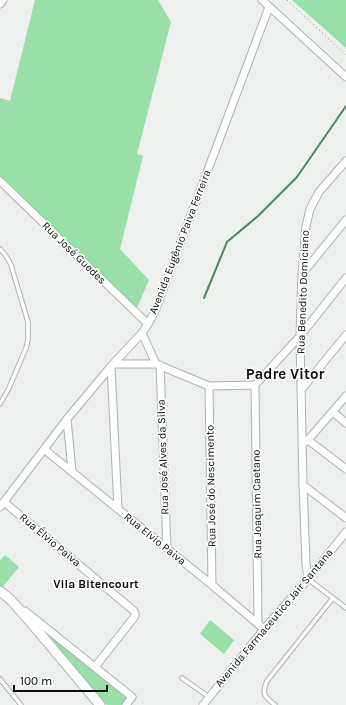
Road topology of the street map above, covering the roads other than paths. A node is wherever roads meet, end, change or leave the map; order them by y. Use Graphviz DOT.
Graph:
graph roads {
  1 [pos="3,0"];
  2 [pos="262,0"];
  3 [pos="0,4"];
  4 [pos="269,7"];
  5 [pos="346,77"];
  6 [pos="346,161"];
  7 [pos="0,181"];
  8 [pos="346,220"];
  9 [pos="0,249"];
  10 [pos="302,274"];
  11 [pos="346,278"];
  12 [pos="148,324"];
  13 [pos="142,332"];
  14 [pos="346,335"];
  15 [pos="300,336"];
  16 [pos="112,365"];
  17 [pos="158,365"];
  18 [pos="255,385"];
  19 [pos="209,386"];
  20 [pos="301,390"];
  21 [pos="346,396"];
  22 [pos="0,404"];
  23 [pos="333,412"];
  24 [pos="67,419"];
  25 [pos="346,423"];
  26 [pos="305,441"];
  27 [pos="45,450"];
  28 [pos="346,469"];
  29 [pos="72,471"];
  30 [pos="303,485"];
  31 [pos="2,505"];
  32 [pos="118,510"];
  33 [pos="346,518"];
  34 [pos="346,532"];
  35 [pos="167,548"];
  36 [pos="308,579"];
  37 [pos="212,585"];
  38 [pos="0,591"];
  39 [pos="333,598"];
  40 [pos="11,600"];
  41 [pos="346,608"];
  42 [pos="258,623"];
  43 [pos="264,629"];
  44 [pos="95,667"];
  45 [pos="182,678"];
  46 [pos="0,679"];
  47 [pos="209,697"];
  48 [pos="21,705"];
  49 [pos="100,705"];
  50 [pos="126,705"];
  51 [pos="203,705"];
  52 [pos="275,705"];
  1 -- 3 [label="street"];
  2 -- 4 [label="street"];
  4 -- 5 [label="street"];
  4 -- 12 [label="street, Avenida Eugênio Paiva Ferreira"];
  6 -- 10 [label="street, Rua Benedito Domiciano"];
  7 -- 12 [label="street, Rua José Guedes"];
  8 -- 10 [label="street"];
  9 -- 22 [label="lane"];
  10 -- 15 [label="street, Rua Benedito Domiciano"];
  11 -- 15 [label="street"];
  12 -- 13 [label="street, Avenida Eugênio Paiva Ferreira"];
  13 -- 16 [label="street, Avenida Eugênio Paiva Ferreira"];
  13 -- 17 [label="street"];
  14 -- 20 [label="street"];
  15 -- 18 [label="street"];
  15 -- 20 [label="street, Rua Benedito Domiciano"];
  16 -- 17 [label="street"];
  16 -- 24 [label="street, Avenida Eugênio Paiva Ferreira"];
  16 -- 32 [label="street"];
  17 -- 19 [label="street"];
  17 -- 35 [label="street, Rua José Alves da Silva"];
  18 -- 19 [label="street"];
  18 -- 42 [label="street, Rua Joaquim Caetano"];
  19 -- 37 [label="street, Rua José do Nescimento"];
  20 -- 26 [label="street, Rua Benedito Domiciano"];
  21 -- 23 [label="street"];
  23 -- 25 [label="street"];
  23 -- 26 [label="street"];
  24 -- 27 [label="street, Avenida Eugênio Paiva Ferreira"];
  24 -- 29 [label="street"];
  26 -- 28 [label="street"];
  26 -- 30 [label="street, Rua Benedito Domiciano"];
  27 -- 29 [label="street, Rua Elvio Paiva"];
  27 -- 31 [label="street, Avenida Eugênio Paiva Ferreira"];
  29 -- 32 [label="street, Rua Elvio Paiva"];
  30 -- 33 [label="street"];
  30 -- 36 [label="street, Rua Benedito Domiciano"];
  31 -- 44 [label="street, Rua Élvio Paiva"];
  32 -- 35 [label="street, Rua Elvio Paiva"];
  34 -- 36 [label="street, Avenida Farmaceutico Jair Santana"];
  35 -- 37 [label="street, Rua Elvio Paiva"];
  36 -- 39 [label="lane"];
  36 -- 43 [label="street, Avenida Farmaceutico Jair Santana"];
  37 -- 42 [label="street, Rua Elvio Paiva"];
  38 -- 40 [label="street"];
  39 -- 41 [label="lane"];
  39 -- 52 [label="lane"];
  40 -- 44 [label="street"];
  40 -- 49 [label="street"];
  42 -- 43 [label="street, Rua Elvio Paiva"];
  43 -- 47 [label="street, Avenida Farmaceutico Jair Santana"];
  44 -- 50 [label="street"];
  45 -- 47 [label="lane"];
  46 -- 48 [label="lane"];
  47 -- 51 [label="street, Avenida Farmaceutico Jair Santana"];
}
